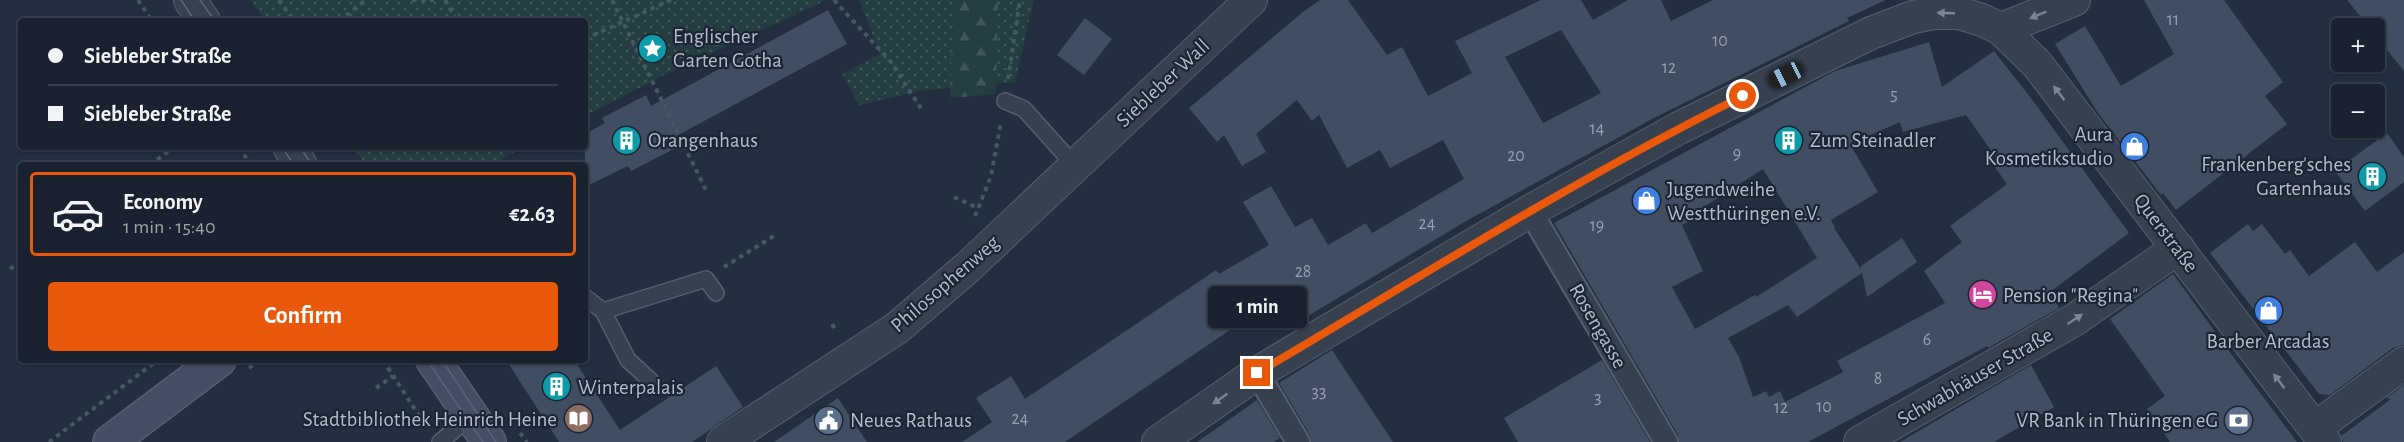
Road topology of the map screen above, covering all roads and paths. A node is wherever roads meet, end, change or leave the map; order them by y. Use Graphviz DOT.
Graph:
graph roads {
  1 [pos="138,0"];
  2 [pos="190,0"];
  3 [pos="279,0"];
  4 [pos="366,0"];
  5 [pos="411,0"];
  6 [pos="434,0"];
  7 [pos="446,0"];
  8 [pos="612,0"];
  9 [pos="671,0"];
  10 [pos="834,0"];
  11 [pos="1020,0"];
  12 [pos="1251,0"];
  13 [pos="2074,0"];
  14 [pos="150,18"];
  15 [pos="202,18"];
  16 [pos="292,18"];
  17 [pos="343,18"];
  18 [pos="455,18"];
  19 [pos="622,23"];
  20 [pos="2001,29"];
  21 [pos="588,38"];
  22 [pos="1005,101"];
  23 [pos="922,110"];
  24 [pos="170,150"];
  25 [pos="154,162"];
  26 [pos="1075,166"];
  27 [pos="707,192"];
  28 [pos="954,197"];
  29 [pos="978,208"];
  30 [pos="1530,210"];
  31 [pos="972,222"];
  32 [pos="777,234"];
  33 [pos="2178,248"];
  34 [pos="739,258"];
  35 [pos="18,263"];
  36 [pos="10,269"];
  37 [pos="716,293"];
  38 [pos="588,300"];
  39 [pos="603,312"];
  40 [pos="154,363"];
  41 [pos="215,363"];
  42 [pos="385,363"];
  43 [pos="435,363"];
  44 [pos="2404,363"];
  45 [pos="1257,373"];
  46 [pos="393,376"];
  47 [pos="650,380"];
  48 [pos="376,388"];
  49 [pos="480,429"];
  50 [pos="2320,435"];
  51 [pos="49,442"];
  52 [pos="110,442"];
  53 [pos="441,442"];
  54 [pos="723,442"];
  55 [pos="1158,442"];
  56 [pos="1298,442"];
  57 [pos="1666,442"];
  58 [pos="1860,442"];
  1 -- 14 [label="path"];
  2 -- 15 [label="street"];
  3 -- 16 [label="path"];
  4 -- 17 [label="path"];
  5 -- 6 [label="path"];
  7 -- 18 [label="path"];
  8 -- 19 [label="path"];
  9 -- 19 [label="path"];
  10 -- 23 [label="path"];
  11 -- 22 [label="path"];
  12 -- 26 [label="street, Siebleber Wall"];
  13 -- 20 [label="street, one-way"];
  19 -- 21 [label="path"];
  19 -- 27 [label="path"];
  20 -- 30 [label="street, one-way"];
  33 -- 20 [label="street, Querstraße, one-way"];
  22 -- 26 [label="lane"];
  22 -- 29 [label="path"];
  24 -- 25 [label="path"];
  26 -- 54 [label="street, Philosophenweg"];
  28 -- 29 [label="path"];
  29 -- 31 [label="path"];
  30 -- 45 [label="street"];
  30 -- 57 [label="street, Rosengasse"];
  32 -- 34 [label="path"];
  50 -- 33 [label="street, Querstraße, one-way"];
  58 -- 33 [label="street, Schwabhäuser Straße, one-way"];
  35 -- 36 [label="path"];
  37 -- 39 [label="lane"];
  38 -- 39 [label="lane"];
  39 -- 47 [label="lane"];
  40 -- 51 [label="path"];
  41 -- 52 [label="main road"];
  42 -- 46 [label="path"];
  43 -- 49 [label="main road"];
  44 -- 50 [label="street"];
  45 -- 55 [label="street, one-way"];
  45 -- 56 [label="street"];
  46 -- 48 [label="path"];
  46 -- 53 [label="path"];
  49 -- 53 [label="lane"];
}
